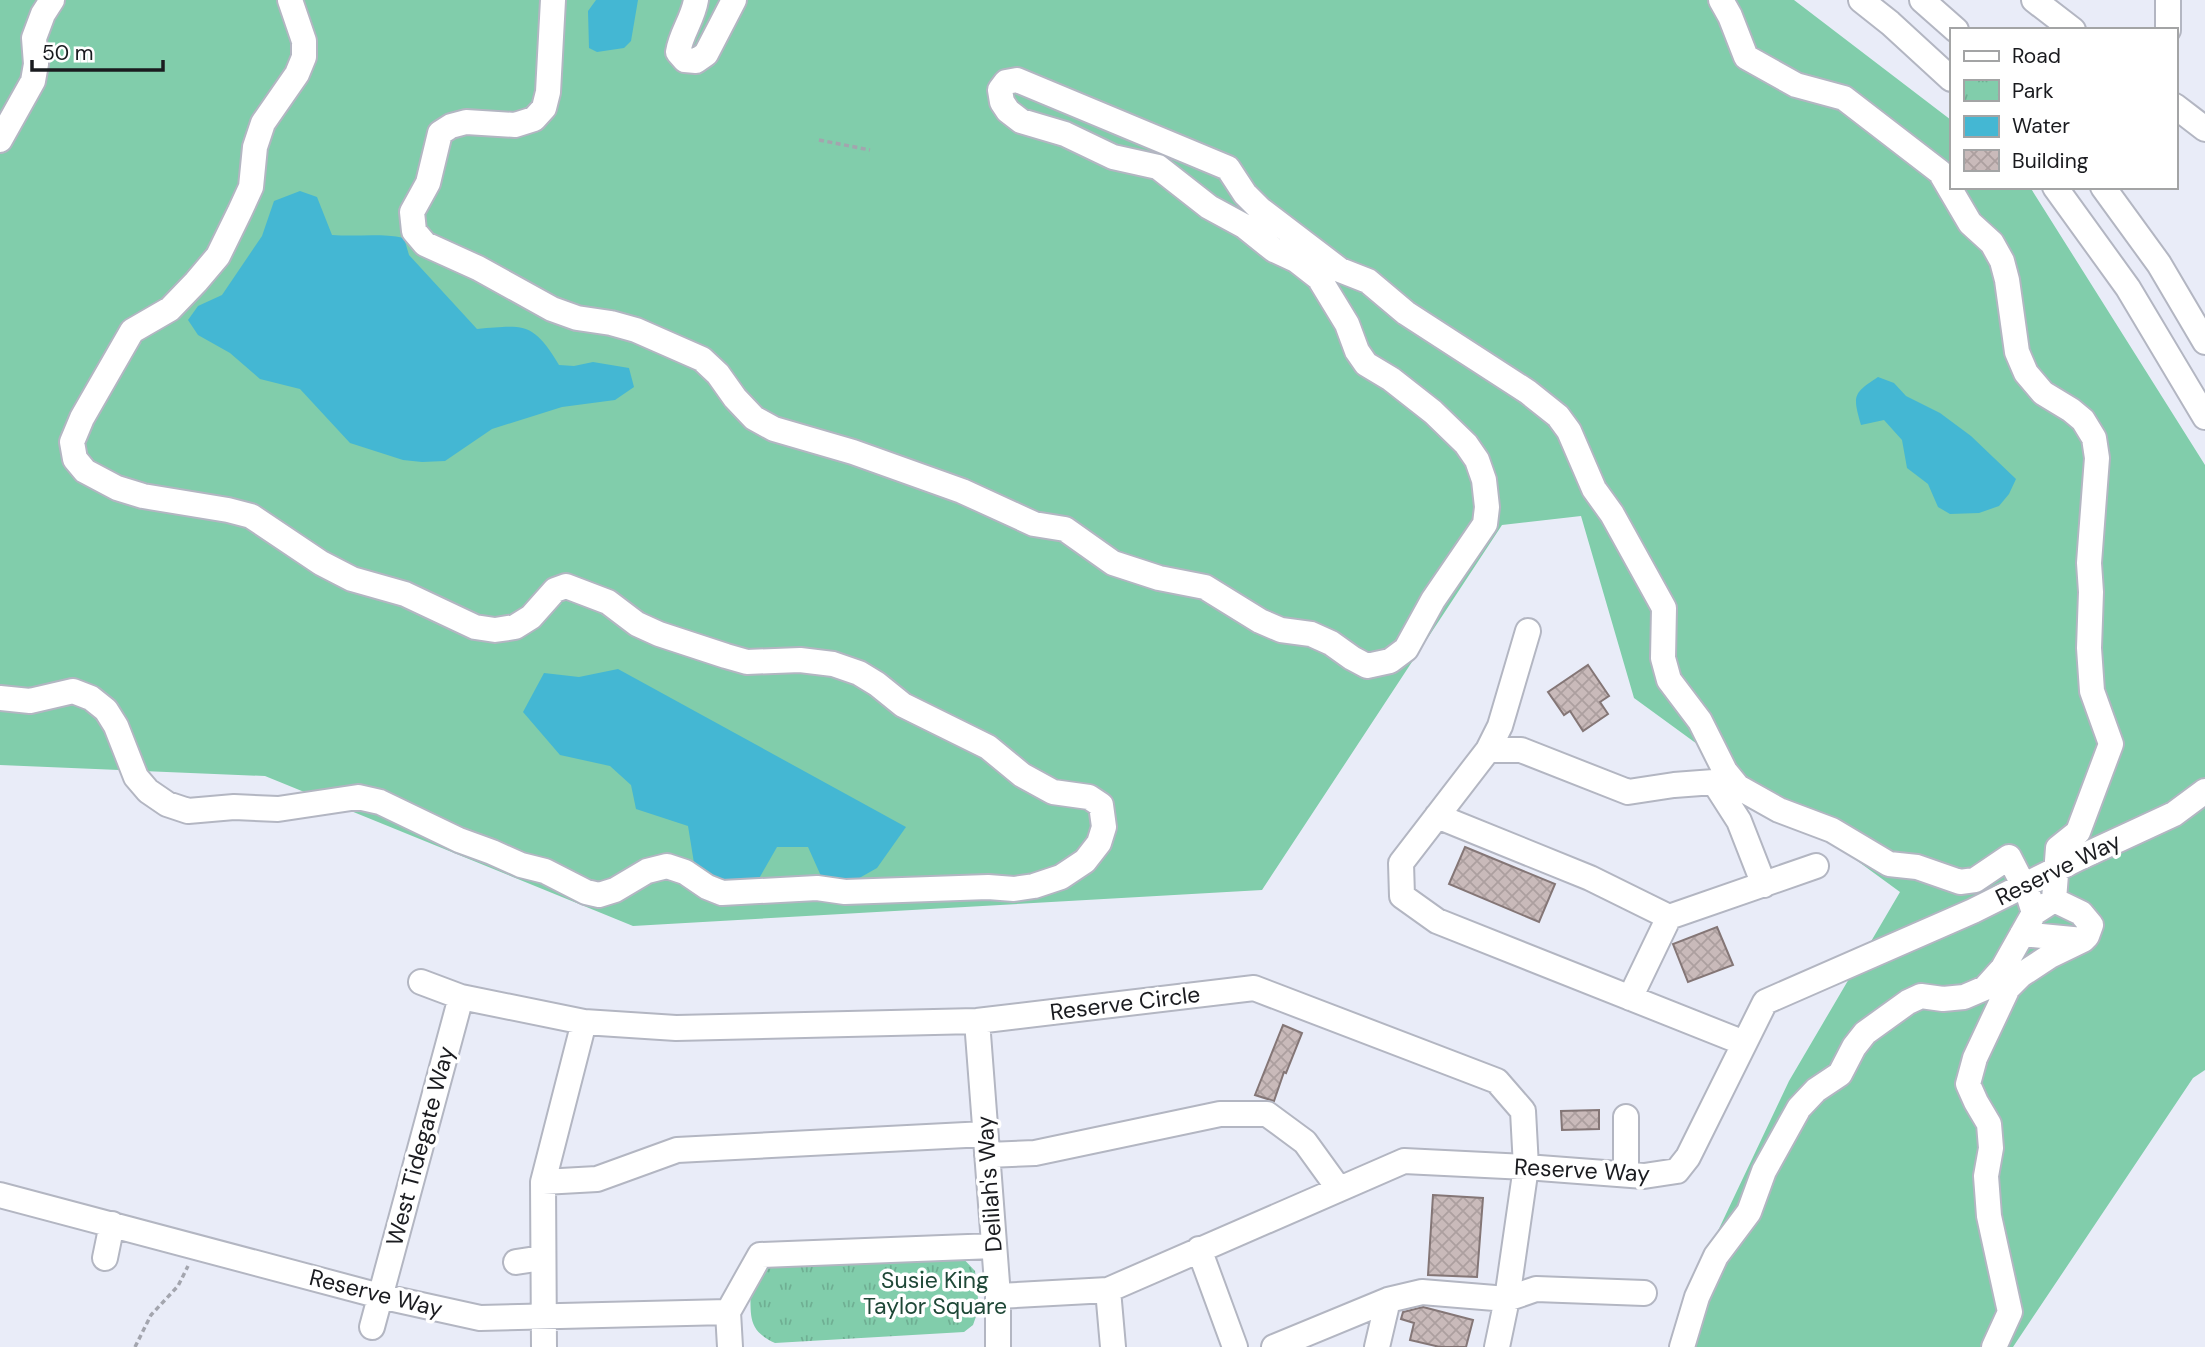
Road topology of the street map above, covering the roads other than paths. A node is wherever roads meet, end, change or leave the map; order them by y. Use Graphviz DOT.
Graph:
graph roads {
  1 [pos="52,0"];
  2 [pos="290,0"];
  3 [pos="553,0"];
  4 [pos="696,0"];
  5 [pos="734,0"];
  6 [pos="1721,0"];
  7 [pos="1861,0"];
  8 [pos="1922,0"];
  9 [pos="2034,0"];
  10 [pos="2168,0"];
  11 [pos="1954,28"];
  12 [pos="2070,28"];
  13 [pos="2168,28"];
  14 [pos="1950,78"];
  15 [pos="2177,108"];
  16 [pos="2205,129"];
  17 [pos="0,139"];
  18 [pos="2057,189"];
  19 [pos="2105,189"];
  20 [pos="2205,342"];
  21 [pos="2205,417"];
  22 [pos="1528,631"];
  23 [pos="0,698"];
  24 [pos="1488,750"];
  25 [pos="2205,791"];
  26 [pos="2205,813"];
  27 [pos="2174,814"];
  28 [pos="1437,816"];
  29 [pos="1816,866"];
  30 [pos="2057,869"];
  31 [pos="1764,885"];
  32 [pos="2024,885"];
  33 [pos="2054,900"];
  34 [pos="1669,917"];
  35 [pos="2028,924"];
  36 [pos="2082,940"];
  37 [pos="421,982"];
  38 [pos="461,997"];
  39 [pos="1630,998"];
  40 [pos="977,1021"];
  41 [pos="584,1022"];
  42 [pos="1744,1043"];
  43 [pos="1626,1117"];
  44 [pos="986,1144"];
  45 [pos="1526,1167"];
  46 [pos="1626,1174"];
  47 [pos="543,1182"];
  48 [pos="1339,1189"];
  49 [pos="11,1204"];
  50 [pos="112,1224"];
  51 [pos="994,1245"];
  52 [pos="1199,1248"];
  53 [pos="105,1258"];
  54 [pos="542,1258"];
  55 [pos="516,1262"];
  56 [pos="1108,1290"];
  57 [pos="1644,1293"];
  58 [pos="380,1296"];
  59 [pos="998,1296"];
  60 [pos="1507,1299"];
  61 [pos="1388,1300"];
  62 [pos="727,1312"];
  63 [pos="542,1317"];
  64 [pos="372,1327"];
  65 [pos="544,1347"];
  66 [pos="730,1347"];
  67 [pos="997,1347"];
  68 [pos="1113,1347"];
  69 [pos="1235,1347"];
  70 [pos="1275,1347"];
  71 [pos="1377,1347"];
  72 [pos="1497,1347"];
  73 [pos="1682,1347"];
  74 [pos="1994,1347"];
  1 -- 17 [label="street"];
  2 -- 23 [label="street"];
  3 -- 32 [label="street"];
  4 -- 5 [label="street"];
  6 -- 30 [label="street"];
  7 -- 14 [label="street"];
  8 -- 11 [label="street"];
  9 -- 12 [label="street"];
  10 -- 13 [label="street"];
  15 -- 16 [label="street"];
  18 -- 21 [label="street"];
  19 -- 20 [label="street"];
  22 -- 24 [label="street"];
  24 -- 28 [label="street"];
  24 -- 31 [label="street"];
  25 -- 27 [label="street, Reserve Way"];
  26 -- 27 [label="street, Reserve Way"];
  27 -- 30 [label="street, Reserve Way"];
  28 -- 34 [label="street"];
  28 -- 39 [label="street"];
  29 -- 31 [label="street"];
  30 -- 32 [label="street, Reserve Way"];
  30 -- 33 [label="street"];
  31 -- 34 [label="street"];
  32 -- 35 [label="street"];
  32 -- 42 [label="street, Reserve Way"];
  33 -- 35 [label="street"];
  33 -- 36 [label="street"];
  34 -- 39 [label="street"];
  35 -- 36 [label="street"];
  35 -- 73 [label="street"];
  36 -- 74 [label="street"];
  37 -- 38 [label="street, Reserve Circle"];
  38 -- 41 [label="street, Reserve Circle"];
  38 -- 58 [label="street, West Tidegate Way"];
  39 -- 42 [label="street"];
  40 -- 41 [label="street, Reserve Circle"];
  40 -- 44 [label="street, Delilah's Way"];
  40 -- 45 [label="street, Reserve Circle"];
  41 -- 47 [label="street"];
  42 -- 46 [label="street, Reserve Way"];
  43 -- 46 [label="street"];
  44 -- 47 [label="street"];
  44 -- 48 [label="street"];
  44 -- 51 [label="street, Delilah's Way"];
  45 -- 46 [label="street, Reserve Way"];
  45 -- 48 [label="street, Reserve Way"];
  45 -- 60 [label="street, Reserve Circle"];
  47 -- 54 [label="street"];
  48 -- 52 [label="street, Reserve Way"];
  49 -- 50 [label="street, Reserve Way"];
  50 -- 53 [label="street"];
  50 -- 58 [label="street, Reserve Way"];
  51 -- 59 [label="street, Delilah's Way"];
  51 -- 62 [label="street"];
  52 -- 56 [label="street, Reserve Way"];
  52 -- 69 [label="street"];
  54 -- 55 [label="street"];
  54 -- 63 [label="street"];
  56 -- 59 [label="street, Reserve Way"];
  56 -- 68 [label="street"];
  57 -- 60 [label="street"];
  58 -- 63 [label="street, Reserve Way"];
  58 -- 64 [label="street, West Tidegate Way"];
  59 -- 67 [label="street, Delilah's Way"];
  60 -- 61 [label="street"];
  60 -- 72 [label="street, Reserve Circle"];
  61 -- 70 [label="street"];
  61 -- 71 [label="street"];
  62 -- 63 [label="street, Reserve Way"];
  62 -- 66 [label="street"];
  63 -- 65 [label="street"];
}
